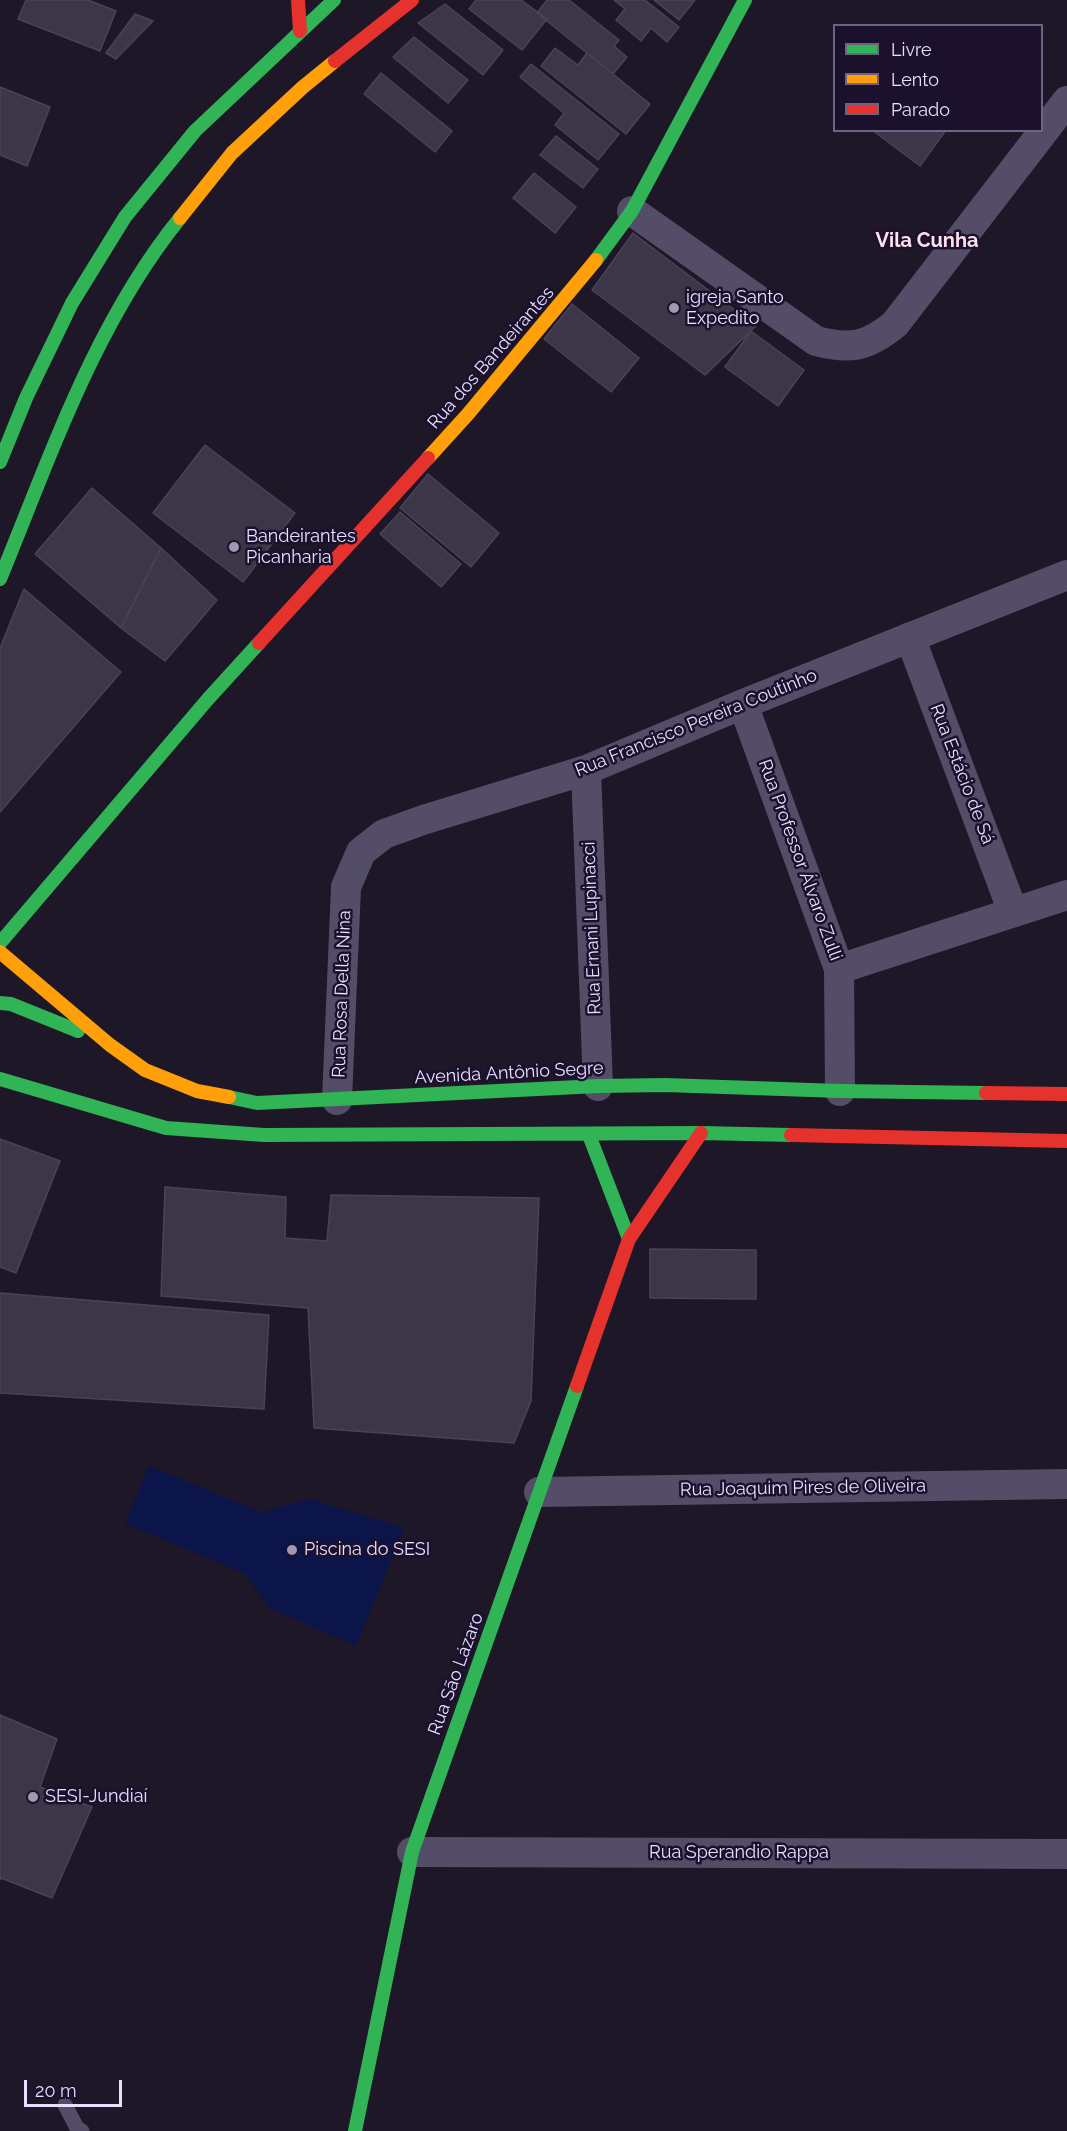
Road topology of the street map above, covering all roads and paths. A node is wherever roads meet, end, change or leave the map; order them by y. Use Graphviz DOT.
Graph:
graph roads {
  1 [pos="298,0"];
  2 [pos="334,0"];
  3 [pos="412,0"];
  4 [pos="745,0"];
  5 [pos="300,31"];
  6 [pos="1067,101"];
  7 [pos="632,212"];
  8 [pos="0,462"];
  9 [pos="1067,575"];
  10 [pos="0,579"];
  11 [pos="910,637"];
  12 [pos="743,704"];
  13 [pos="586,770"];
  14 [pos="346,887"];
  15 [pos="1067,895"];
  16 [pos="1013,912"];
  17 [pos="0,943"];
  18 [pos="0,952"];
  19 [pos="839,969"];
  20 [pos="0,1003"];
  21 [pos="110,1045"];
  22 [pos="0,1079"];
  23 [pos="665,1085"];
  24 [pos="840,1091"];
  25 [pos="611,1093"];
  26 [pos="1067,1094"];
  27 [pos="337,1100"];
  28 [pos="595,1122"];
  29 [pos="700,1133"];
  30 [pos="589,1135"];
  31 [pos="1067,1141"];
  32 [pos="629,1239"];
  33 [pos="1067,1484"];
  34 [pos="539,1492"];
  35 [pos="412,1852"];
  36 [pos="1067,1854"];
  37 [pos="65,2105"];
  38 [pos="82,2131"];
  39 [pos="355,2131"];
  1 -- 5 [label="main road"];
  2 -- 5 [label="main road"];
  3 -- 10 [label="main road"];
  4 -- 7 [label="main road, Rua dos Bandeirantes"];
  5 -- 8 [label="main road"];
  6 -- 7 [label="street"];
  7 -- 17 [label="main road, Rua dos Bandeirantes"];
  9 -- 11 [label="street, Rua Francisco Pereira Coutinho"];
  11 -- 12 [label="street, Rua Francisco Pereira Coutinho"];
  11 -- 16 [label="street, Rua Estácio de Sá"];
  12 -- 13 [label="street, Rua Francisco Pereira Coutinho"];
  12 -- 19 [label="street, Rua Professor Álvaro Zulli"];
  13 -- 14 [label="street, Rua Francisco Pereira Coutinho"];
  13 -- 25 [label="street, Rua Ernani Lupinacci"];
  14 -- 27 [label="street, Rua Rosa Della Nina"];
  15 -- 16 [label="street"];
  16 -- 19 [label="street"];
  18 -- 21 [label="main road, Avenida Antônio Segre"];
  19 -- 24 [label="street, Rua Professor Álvaro Zulli"];
  20 -- 21 [label="main road"];
  21 -- 27 [label="main road, Avenida Antônio Segre"];
  22 -- 30 [label="main road"];
  23 -- 24 [label="main road, Avenida Antônio Segre"];
  23 -- 25 [label="main road, Avenida Antônio Segre"];
  23 -- 25 [label="main road"];
  24 -- 26 [label="main road, Avenida Antônio Segre"];
  25 -- 27 [label="main road, Avenida Antônio Segre"];
  28 -- 30 [label="main road"];
  29 -- 30 [label="main road"];
  29 -- 31 [label="main road"];
  29 -- 32 [label="main road, Rua São Lázaro"];
  30 -- 32 [label="main road"];
  32 -- 34 [label="main road, Rua São Lázaro"];
  33 -- 34 [label="street, Rua Joaquim Pires de Oliveira"];
  34 -- 35 [label="main road, Rua São Lázaro"];
  35 -- 36 [label="street, Rua Sperandio Rappa"];
  35 -- 39 [label="main road, Rua São Lázaro"];
  37 -- 38 [label="lane"];
}
